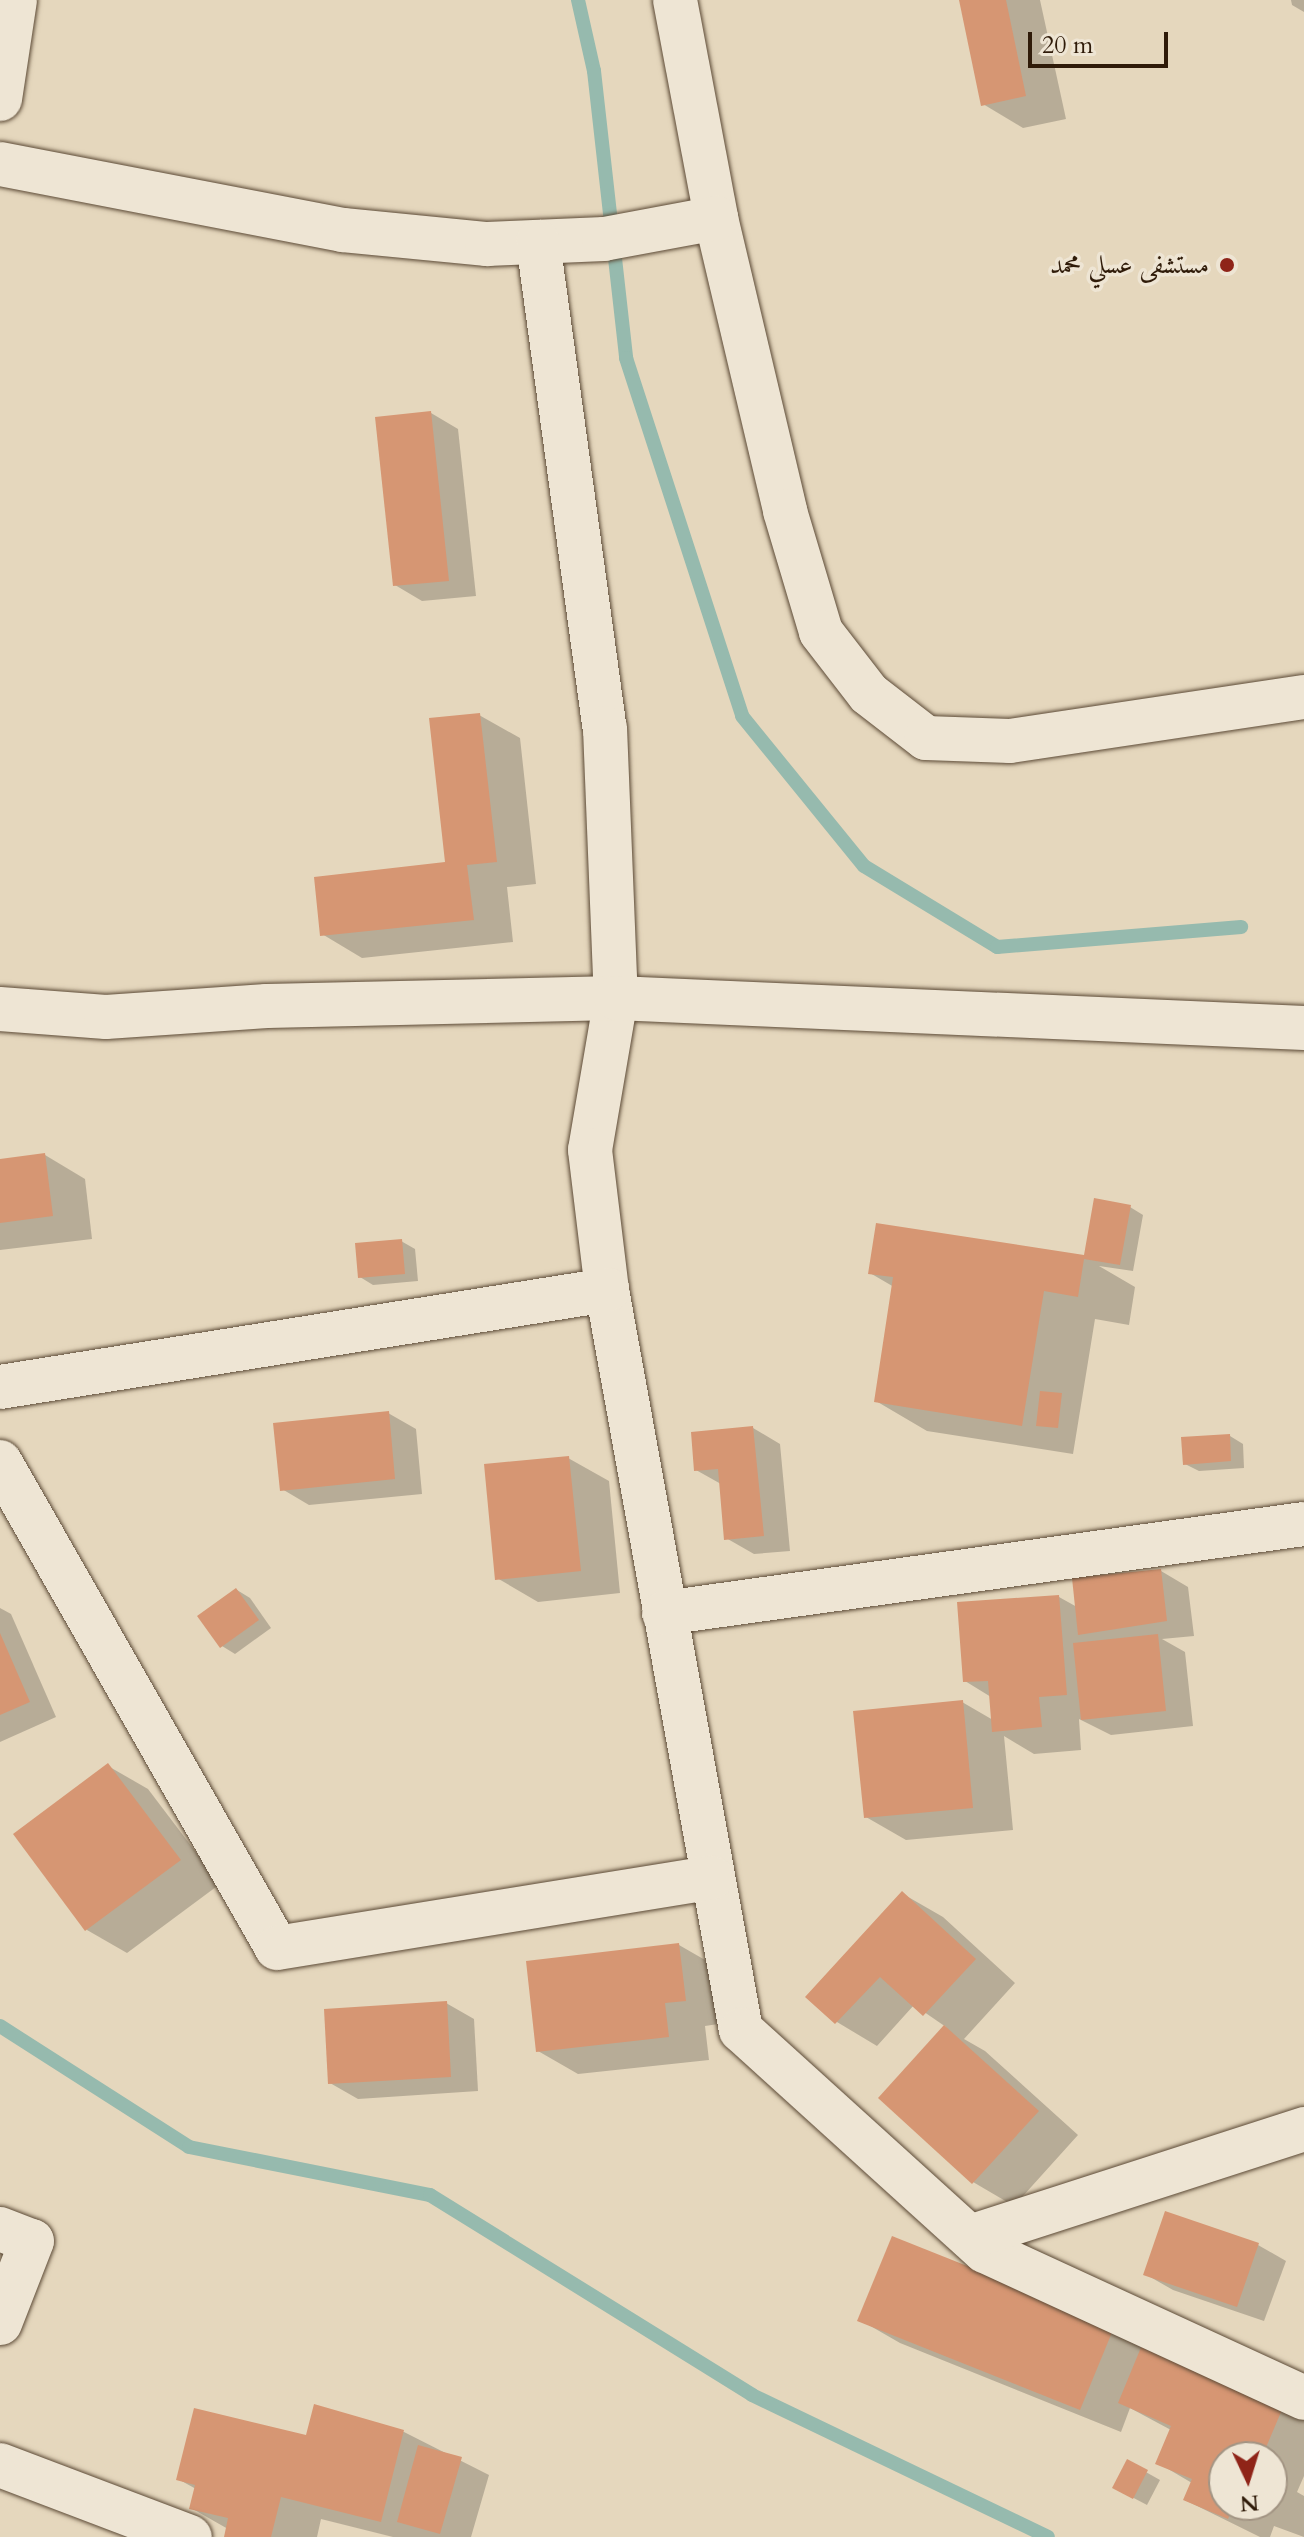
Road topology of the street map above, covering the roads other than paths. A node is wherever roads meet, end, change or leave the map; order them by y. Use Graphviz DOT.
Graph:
graph roads {
  1 [pos="15,0"];
  2 [pos="675,0"];
  3 [pos="0,99"];
  4 [pos="0,164"];
  5 [pos="716,218"];
  6 [pos="538,242"];
  7 [pos="1304,697"];
  8 [pos="616,998"];
  9 [pos="0,1009"];
  10 [pos="1304,1028"];
  11 [pos="607,1290"];
  12 [pos="0,1387"];
  13 [pos="0,1462"];
  14 [pos="1304,1524"];
  15 [pos="664,1613"];
  16 [pos="711,1878"];
  17 [pos="1304,2129"];
  18 [pos="0,2229"];
  19 [pos="970,2237"];
  20 [pos="0,2323"];
  21 [pos="1304,2398"];
  22 [pos="0,2465"];
  23 [pos="190,2537"];
  1 -- 3 [label="street"];
  2 -- 5 [label="street"];
  4 -- 6 [label="street"];
  5 -- 6 [label="street"];
  5 -- 7 [label="street"];
  6 -- 8 [label="street"];
  8 -- 9 [label="street"];
  8 -- 10 [label="street"];
  8 -- 11 [label="street"];
  11 -- 12 [label="street"];
  11 -- 15 [label="street"];
  13 -- 16 [label="street"];
  14 -- 15 [label="street"];
  15 -- 16 [label="street"];
  16 -- 19 [label="street"];
  17 -- 19 [label="street"];
  18 -- 20 [label="street"];
  19 -- 21 [label="street"];
  22 -- 23 [label="street"];
}
